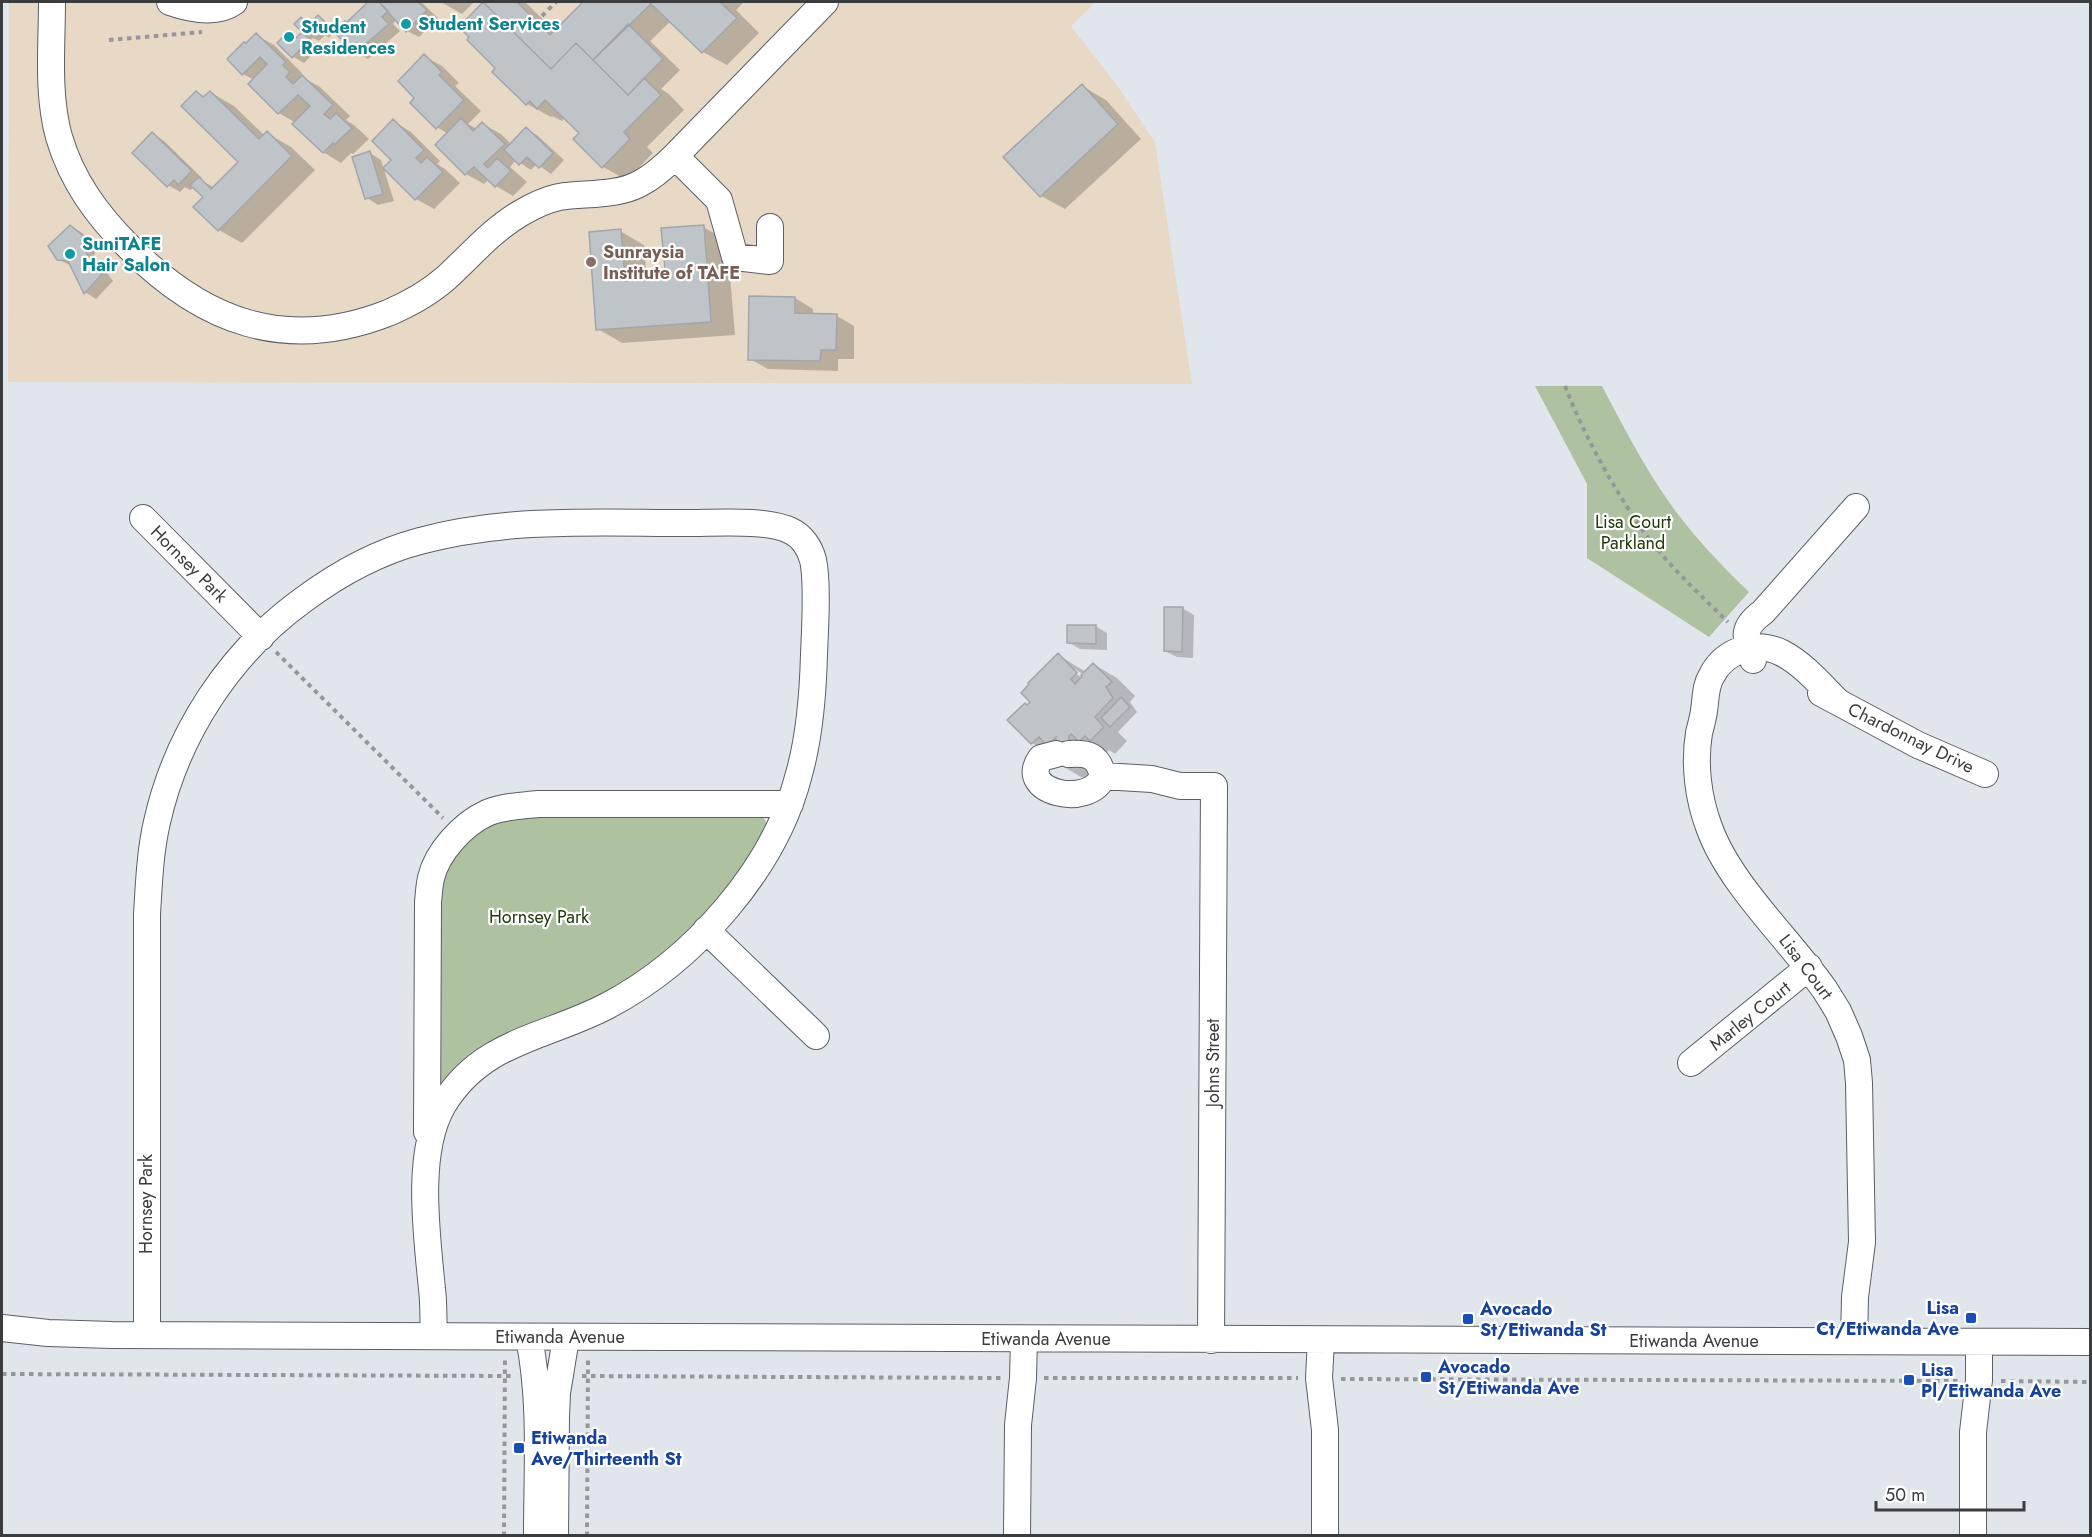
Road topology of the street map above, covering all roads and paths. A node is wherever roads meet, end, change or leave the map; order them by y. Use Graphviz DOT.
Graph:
graph roads {
  1 [pos="52,2"];
  2 [pos="170,2"];
  3 [pos="234,2"];
  4 [pos="556,2"];
  5 [pos="825,2"];
  6 [pos="542,16"];
  7 [pos="198,34"];
  8 [pos="109,40"];
  9 [pos="675,156"];
  10 [pos="770,227"];
  11 [pos="1565,386"];
  12 [pos="1856,507"];
  13 [pos="143,518"];
  14 [pos="1728,623"];
  15 [pos="261,637"];
  16 [pos="1753,652"];
  17 [pos="1984,774"];
  18 [pos="1103,776"];
  19 [pos="790,804"];
  20 [pos="459,834"];
  21 [pos="706,930"];
  22 [pos="1809,968"];
  23 [pos="816,1036"];
  24 [pos="1690,1064"];
  25 [pos="427,1154"];
  26 [pos="2,1328"];
  27 [pos="147,1335"];
  28 [pos="426,1336"];
  29 [pos="517,1337"];
  30 [pos="577,1338"];
  31 [pos="1018,1339"];
  32 [pos="1211,1340"];
  33 [pos="1327,1340"];
  34 [pos="1863,1341"];
  35 [pos="1972,1342"];
  36 [pos="2091,1342"];
  37 [pos="504,1536"];
  38 [pos="537,1536"];
  39 [pos="555,1536"];
  40 [pos="587,1536"];
  41 [pos="1017,1536"];
  42 [pos="1325,1536"];
  43 [pos="1973,1536"];
  1 -- 9 [label="street"];
  2 -- 3 [label="street"];
  4 -- 6 [label="path"];
  5 -- 9 [label="street"];
  7 -- 8 [label="path"];
  9 -- 10 [label="street"];
  11 -- 14 [label="path"];
  12 -- 16 [label="street"];
  13 -- 15 [label="street, Hornsey Park"];
  15 -- 19 [label="street, Hornsey Park"];
  15 -- 20 [label="path"];
  15 -- 27 [label="street, Hornsey Park"];
  16 -- 17 [label="street, Chardonnay Drive"];
  16 -- 22 [label="street, Lisa Court"];
  18 -- 18 [label="street"];
  18 -- 32 [label="street, Johns Street"];
  19 -- 20 [label="street, Hornsey Park"];
  19 -- 21 [label="street, Hornsey Park"];
  20 -- 25 [label="street, Hornsey Park"];
  21 -- 23 [label="street"];
  21 -- 25 [label="street, Hornsey Park"];
  22 -- 24 [label="street, Marley Court"];
  22 -- 34 [label="street, Lisa Court"];
  25 -- 28 [label="street, Hornsey Park"];
  26 -- 27 [label="street, Etiwanda Avenue"];
  27 -- 28 [label="street, Etiwanda Avenue"];
  28 -- 29 [label="street, Etiwanda Avenue"];
  29 -- 30 [label="street, Etiwanda Avenue"];
  29 -- 37 [label="path"];
  29 -- 38 [label="street"];
  30 -- 31 [label="street, Etiwanda Avenue"];
  30 -- 39 [label="street"];
  30 -- 40 [label="path"];
  31 -- 32 [label="street, Etiwanda Avenue"];
  31 -- 41 [label="street"];
  32 -- 33 [label="street, Etiwanda Avenue"];
  33 -- 34 [label="street, Etiwanda Avenue"];
  33 -- 42 [label="street"];
  34 -- 35 [label="street, Etiwanda Avenue"];
  35 -- 36 [label="street, Etiwanda Avenue"];
  35 -- 43 [label="street"];
}
